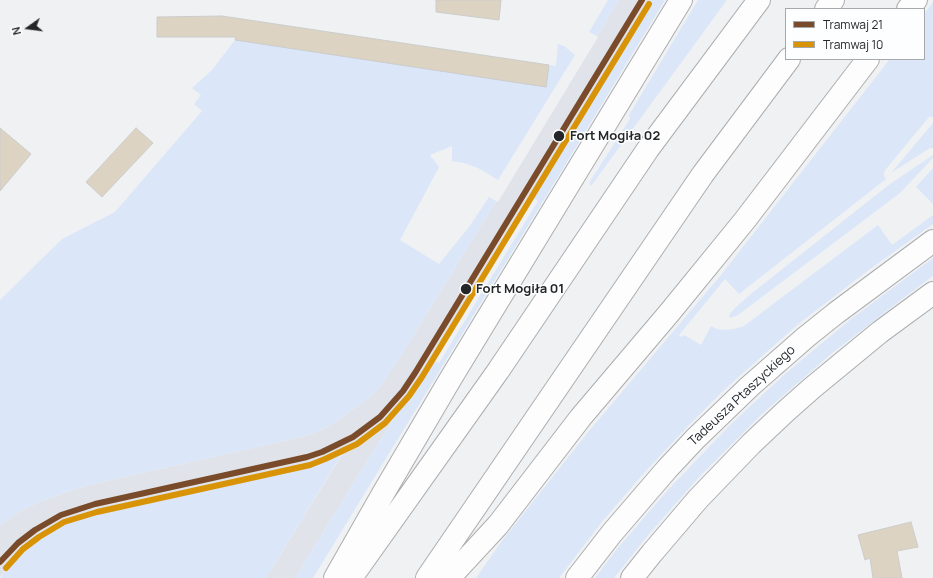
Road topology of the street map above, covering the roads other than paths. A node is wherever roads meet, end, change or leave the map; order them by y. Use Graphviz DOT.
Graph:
graph roads {
  1 [pos="682,0"];
  2 [pos="759,0"];
  3 [pos="834,0"];
  4 [pos="916,0"];
  5 [pos="827,8"];
  6 [pos="909,8"];
  7 [pos="788,60"];
  8 [pos="867,60"];
  9 [pos="933,241"];
  10 [pos="933,293"];
  11 [pos="335,578"];
  12 [pos="351,578"];
  13 [pos="427,578"];
  14 [pos="449,578"];
  15 [pos="577,578"];
  16 [pos="632,578"];
  1 -- 11 [label="main road"];
  2 -- 12 [label="main road"];
  3 -- 5 [label="main road"];
  4 -- 6 [label="main road"];
  7 -- 13 [label="main road"];
  8 -- 14 [label="main road"];
  9 -- 15 [label="main road, Tadeusza Ptaszyckiego"];
  10 -- 16 [label="main road"];
}
